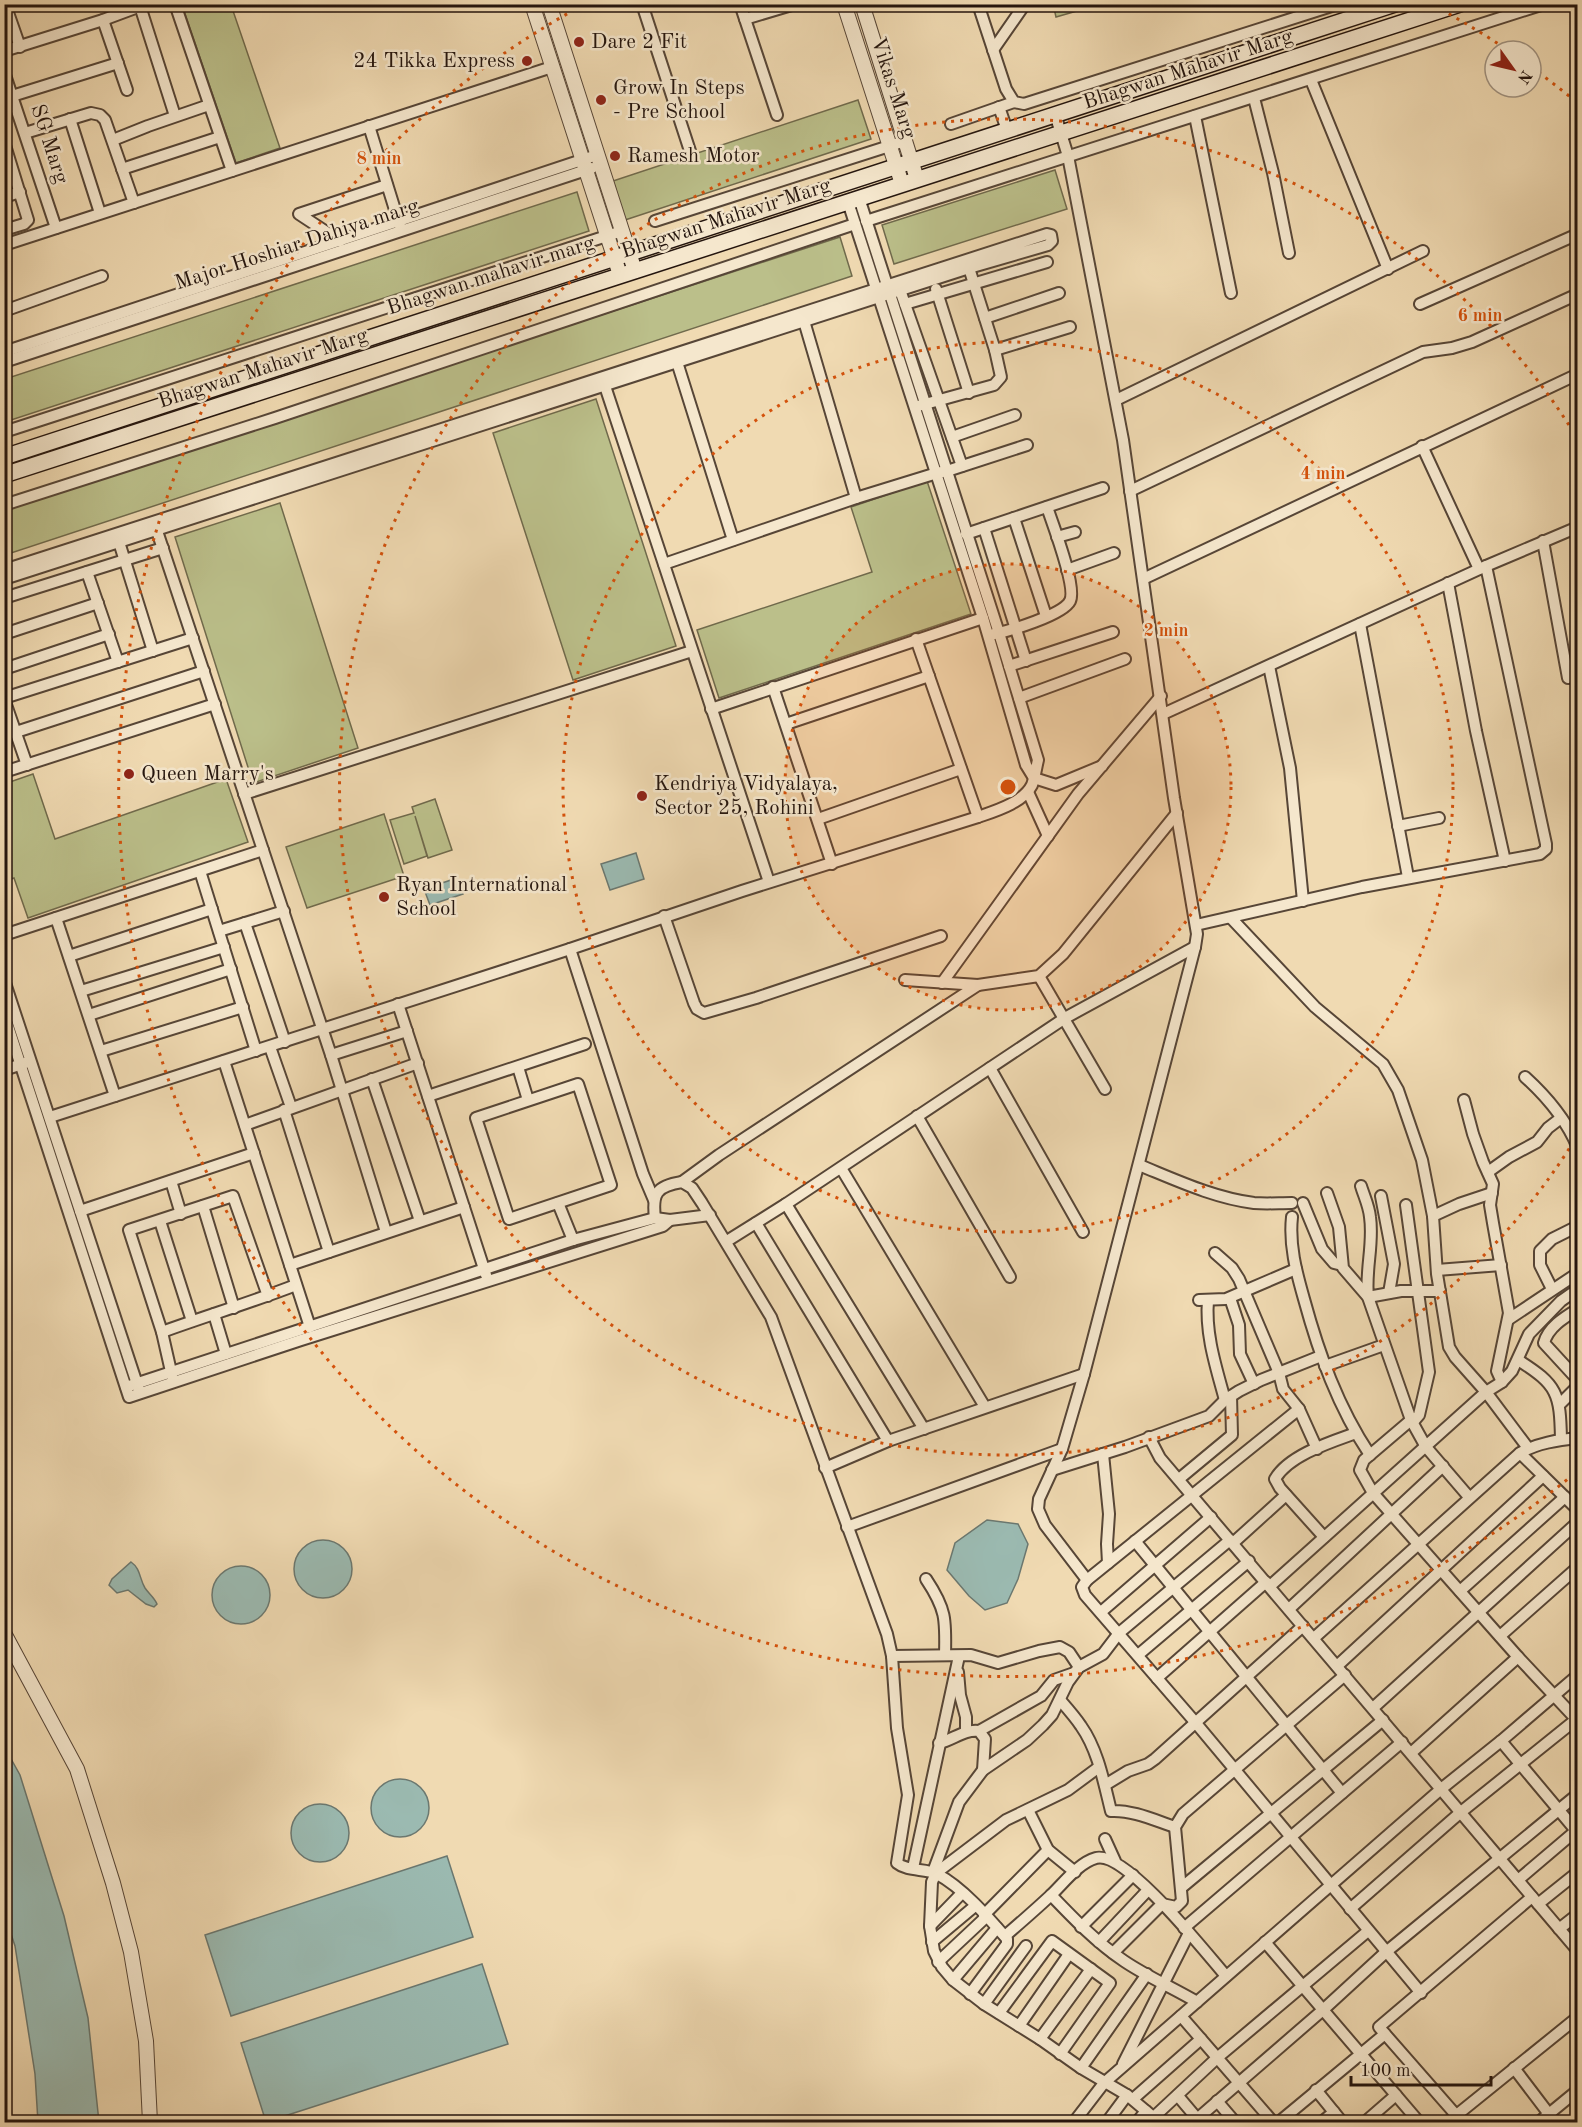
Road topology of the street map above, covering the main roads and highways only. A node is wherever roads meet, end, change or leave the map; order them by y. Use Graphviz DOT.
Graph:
graph roads {
  1 [pos="1395,4"];
  2 [pos="1460,4"];
  3 [pos="912,161"];
  4 [pos="116,420"];
  5 [pos="123,436"];
  6 [pos="4,457"];
  7 [pos="4,475"];
  1 -- 3 [label="main road, Bhagwan Mahavir Marg"];
  2 -- 5 [label="main road, Bhagwan Mahavir Marg"];
  3 -- 4 [label="main road, Bhagwan mahavir marg"];
  4 -- 5 [label="main road"];
  4 -- 6 [label="main road, Bhagwan mahavir marg"];
  5 -- 7 [label="main road, Bhagwan Mahavir Marg"];
}
